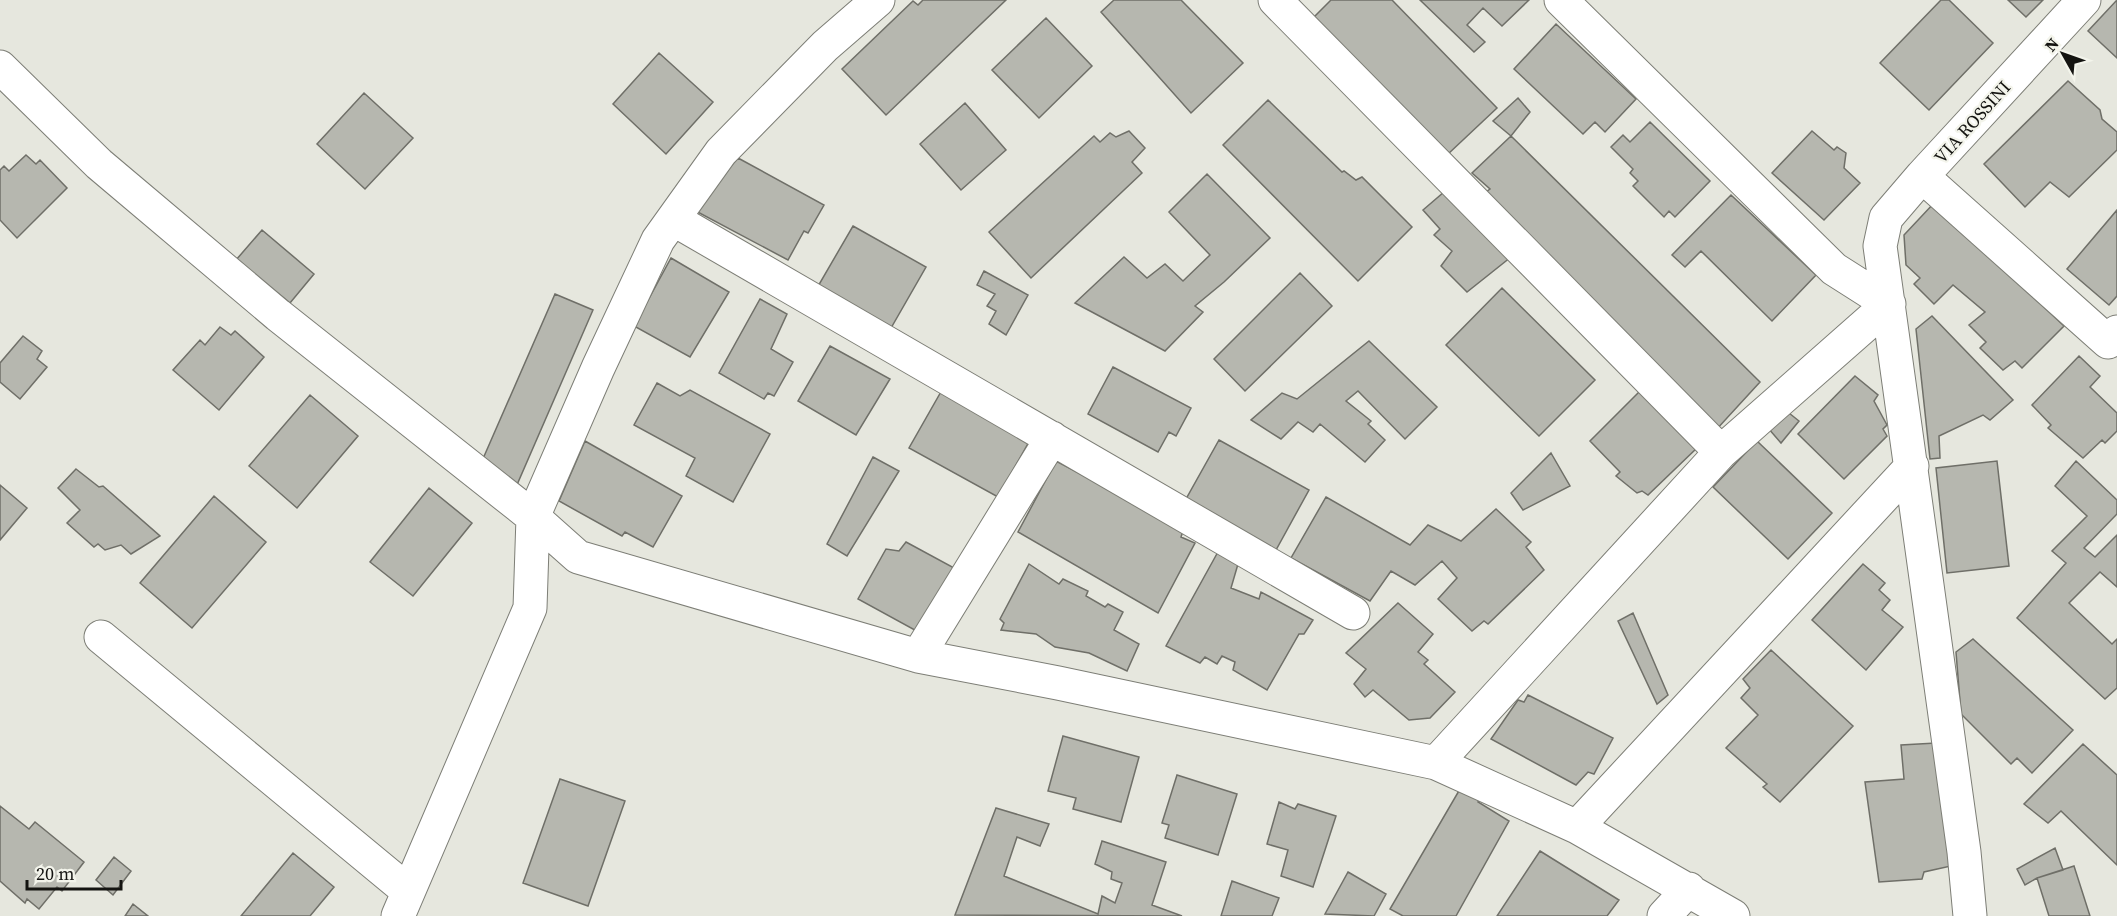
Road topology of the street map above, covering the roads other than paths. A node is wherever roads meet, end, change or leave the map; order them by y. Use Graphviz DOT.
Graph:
graph roads {
  1 [pos="878,0"];
  2 [pos="1275,0"];
  3 [pos="1561,0"];
  4 [pos="2084,0"];
  5 [pos="0,67"];
  6 [pos="1922,176"];
  7 [pos="673,219"];
  8 [pos="1889,303"];
  9 [pos="2117,333"];
  10 [pos="1052,438"];
  11 [pos="1720,452"];
  12 [pos="1912,466"];
  13 [pos="533,517"];
  14 [pos="1353,613"];
  15 [pos="101,637"];
  16 [pos="918,656"];
  17 [pos="1436,763"];
  18 [pos="1577,827"];
  19 [pos="1689,889"];
  20 [pos="403,904"];
  21 [pos="1664,916"];
  22 [pos="1733,916"];
  23 [pos="1970,916"];
  1 -- 7 [label="street"];
  2 -- 11 [label="street"];
  3 -- 8 [label="street"];
  4 -- 6 [label="street, VIA ROSSINI"];
  5 -- 13 [label="street"];
  6 -- 8 [label="street, VIA ROSSINI"];
  6 -- 9 [label="street"];
  7 -- 10 [label="street"];
  7 -- 13 [label="street"];
  8 -- 11 [label="street"];
  8 -- 12 [label="street"];
  10 -- 14 [label="street"];
  10 -- 16 [label="street"];
  11 -- 17 [label="street"];
  12 -- 18 [label="street"];
  12 -- 23 [label="street"];
  13 -- 16 [label="street"];
  13 -- 20 [label="street"];
  15 -- 20 [label="street"];
  16 -- 17 [label="street"];
  17 -- 18 [label="street"];
  18 -- 19 [label="street"];
  19 -- 21 [label="street"];
  19 -- 22 [label="street"];
}
